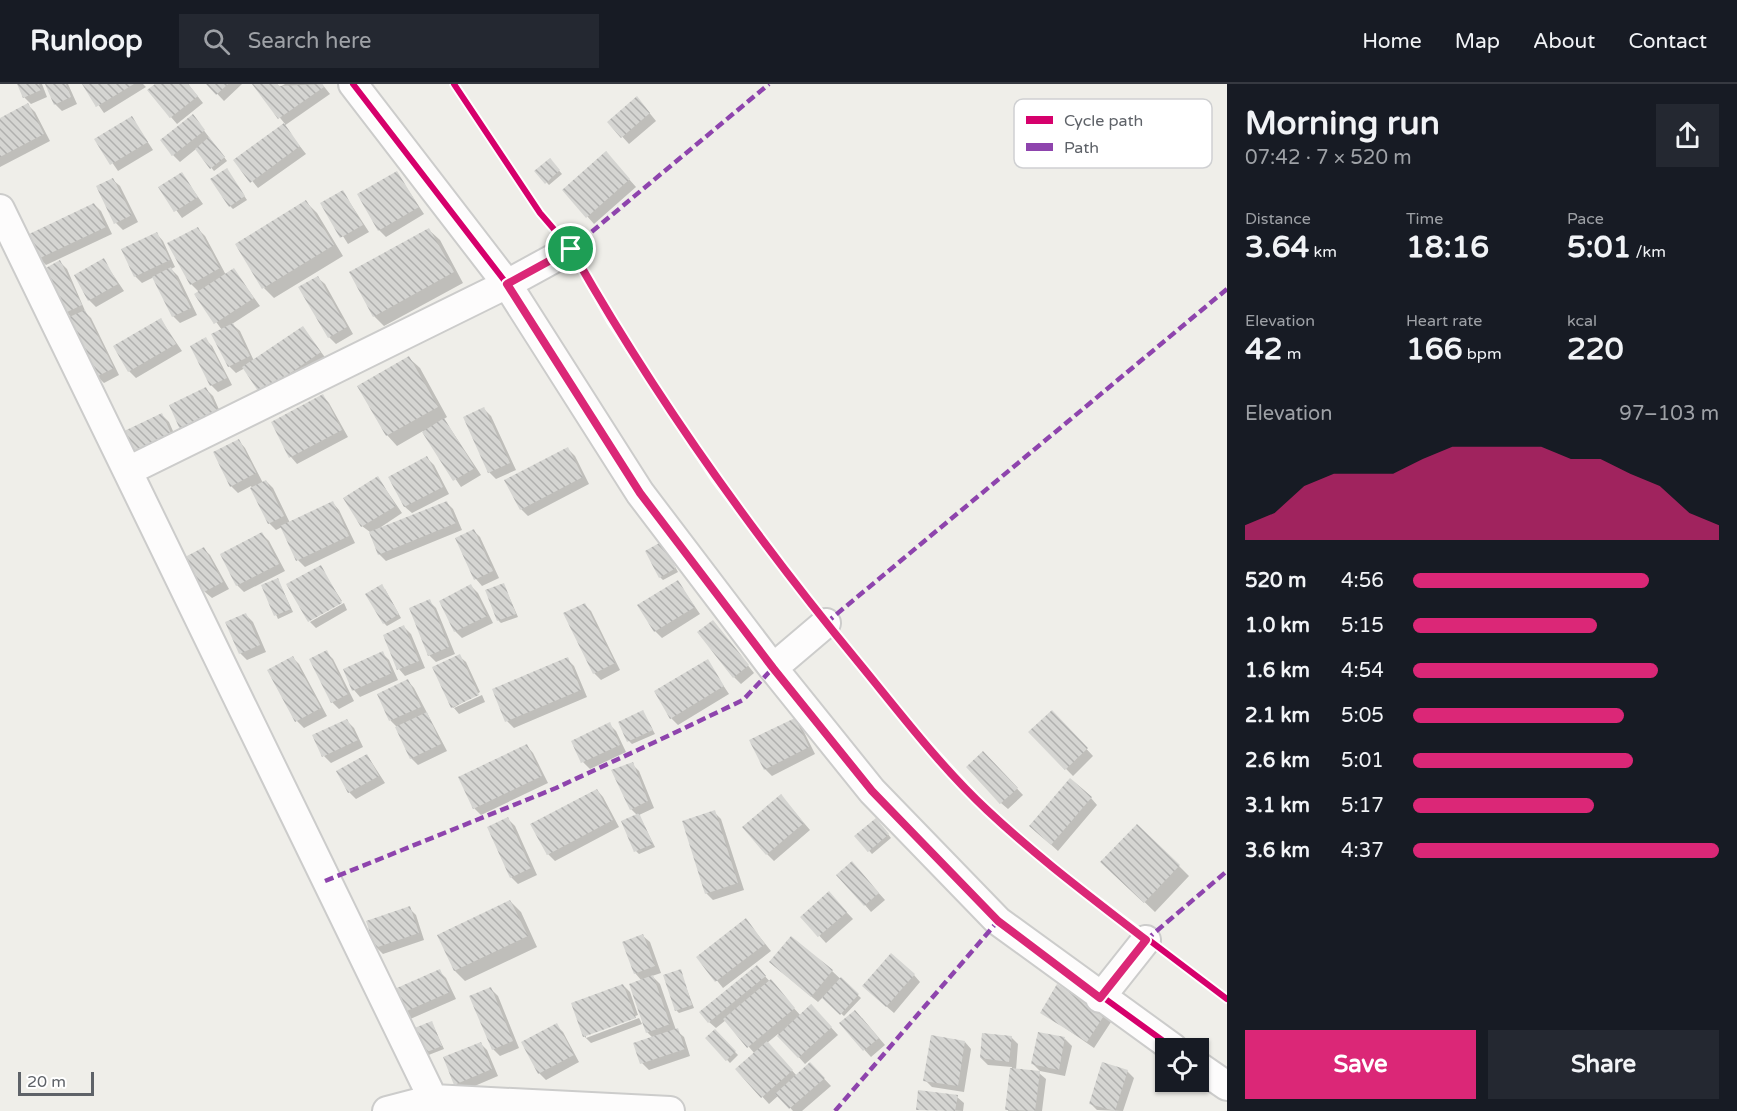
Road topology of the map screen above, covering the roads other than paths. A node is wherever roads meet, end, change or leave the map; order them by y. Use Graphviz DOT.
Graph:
graph roads {
  1 [pos="353,84"];
  2 [pos="0,209"];
  3 [pos="571,249"];
  4 [pos="507,284"];
  5 [pos="128,471"];
  6 [pos="826,623"];
  7 [pos="773,668"];
  8 [pos="1146,940"];
  9 [pos="1100,998"];
  10 [pos="1158,1038"];
  11 [pos="1209,1074"];
  12 [pos="1227,1086"];
  13 [pos="433,1099"];
  14 [pos="488,1107"];
  15 [pos="622,1110"];
  16 [pos="387,1111"];
  17 [pos="670,1111"];
  1 -- 4 [label="street"];
  2 -- 5 [label="street"];
  3 -- 4 [label="street"];
  4 -- 5 [label="street"];
  4 -- 7 [label="street"];
  5 -- 13 [label="street"];
  6 -- 7 [label="street"];
  7 -- 9 [label="street"];
  8 -- 9 [label="street"];
  9 -- 10 [label="street"];
  11 -- 12 [label="street"];
  13 -- 14 [label="street"];
  13 -- 16 [label="street"];
  14 -- 15 [label="street"];
  15 -- 17 [label="street"];
}
